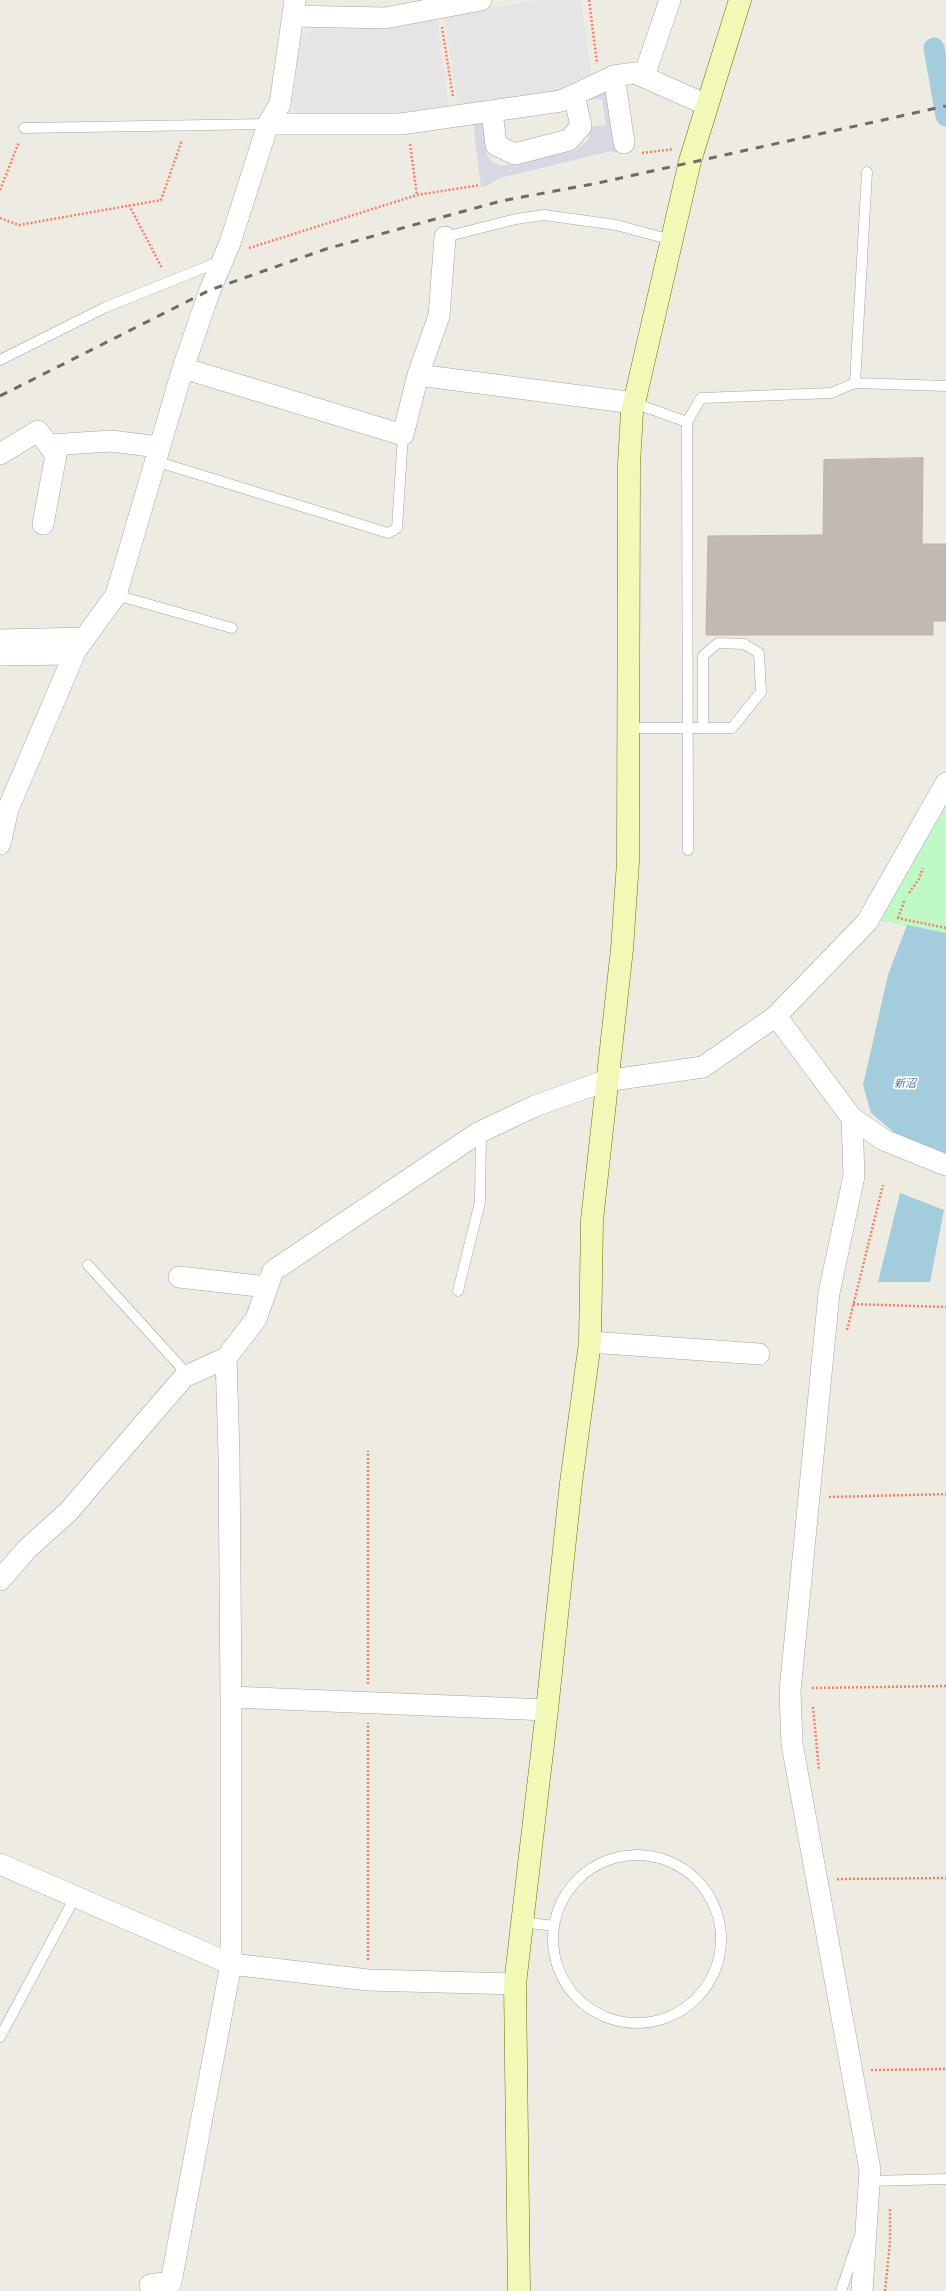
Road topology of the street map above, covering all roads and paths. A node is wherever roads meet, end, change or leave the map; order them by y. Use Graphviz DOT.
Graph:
graph roads {
  1 [pos="481,0"];
  2 [pos="589,0"];
  3 [pos="670,0"];
  4 [pos="740,0"];
  5 [pos="433,5"];
  6 [pos="294,8"];
  7 [pos="644,76"];
  8 [pos="607,78"];
  9 [pos="574,95"];
  10 [pos="707,105"];
  11 [pos="492,111"];
  12 [pos="456,116"];
  13 [pos="408,123"];
  14 [pos="268,124"];
  15 [pos="188,125"];
  16 [pos="24,128"];
  17 [pos="632,148"];
  18 [pos="694,149"];
  19 [pos="867,172"];
  20 [pos="480,185"];
  21 [pos="0,190"];
  22 [pos="417,195"];
  23 [pos="129,205"];
  24 [pos="0,218"];
  25 [pos="445,237"];
  26 [pos="672,240"];
  27 [pos="224,258"];
  28 [pos="169,282"];
  29 [pos="0,360"];
  30 [pos="183,368"];
  31 [pos="418,375"];
  32 [pos="855,383"];
  33 [pos="946,386"];
  34 [pos="634,403"];
  35 [pos="687,422"];
  36 [pos="403,435"];
  37 [pos="50,445"];
  38 [pos="0,454"];
  39 [pos="157,454"];
  40 [pos="43,524"];
  41 [pos="116,596"];
  42 [pos="232,628"];
  43 [pos="0,640"];
  44 [pos="80,646"];
  45 [pos="0,655"];
  46 [pos="628,728"];
  47 [pos="688,728"];
  48 [pos="703,728"];
  49 [pos="946,783"];
  50 [pos="4,808"];
  51 [pos="0,844"];
  52 [pos="688,850"];
  53 [pos="898,918"];
  54 [pos="946,928"];
  55 [pos="776,1016"];
  56 [pos="606,1081"];
  57 [pos="852,1118"];
  58 [pos="482,1131"];
  59 [pos="946,1165"];
  60 [pos="883,1185"];
  61 [pos="88,1265"];
  62 [pos="179,1278"];
  63 [pos="267,1288"];
  64 [pos="458,1291"];
  65 [pos="853,1304"];
  66 [pos="946,1307"];
  67 [pos="846,1336"];
  68 [pos="590,1342"];
  69 [pos="759,1354"];
  70 [pos="226,1358"];
  71 [pos="188,1376"];
  72 [pos="827,1490"];
  73 [pos="946,1494"];
  74 [pos="827,1497"];
  75 [pos="826,1504"];
  76 [pos="0,1580"];
  77 [pos="812,1682"];
  78 [pos="946,1686"];
  79 [pos="812,1688"];
  80 [pos="812,1694"];
  81 [pos="231,1697"];
  82 [pos="812,1700"];
  83 [pos="547,1710"];
  84 [pos="820,1774"];
  85 [pos="0,1864"];
  86 [pos="946,1878"];
  87 [pos="836,1886"];
  88 [pos="75,1897"];
  89 [pos="522,1922"];
  90 [pos="554,1926"];
  91 [pos="231,1964"];
  92 [pos="515,1984"];
  93 [pos="0,2036"];
  94 [pos="870,2063"];
  95 [pos="946,2069"];
  96 [pos="871,2070"];
  97 [pos="872,2077"];
  98 [pos="946,2179"];
  99 [pos="879,2180"];
  100 [pos="867,2216"];
  101 [pos="150,2285"];
  102 [pos="519,2291"];
  103 [pos="841,2291"];
  104 [pos="862,2291"];
  105 [pos="885,2291"];
  1 -- 5 [label="street"];
  2 -- 8 [label="path"];
  3 -- 7 [label="street"];
  4 -- 10 [label="street"];
  5 -- 6 [label="street"];
  5 -- 12 [label="path"];
  6 -- 14 [label="street"];
  7 -- 8 [label="street"];
  7 -- 10 [label="street"];
  8 -- 9 [label="street"];
  8 -- 17 [label="street"];
  9 -- 11 [label="street"];
  9 -- 11 [label="street"];
  10 -- 18 [label="street"];
  11 -- 12 [label="street"];
  12 -- 13 [label="street"];
  13 -- 14 [label="street"];
  13 -- 22 [label="path"];
  14 -- 15 [label="lane"];
  14 -- 27 [label="street"];
  15 -- 16 [label="lane"];
  15 -- 23 [label="path"];
  16 -- 21 [label="path"];
  17 -- 18 [label="path"];
  18 -- 26 [label="street"];
  19 -- 32 [label="lane"];
  20 -- 22 [label="path"];
  22 -- 27 [label="path"];
  23 -- 24 [label="path"];
  23 -- 28 [label="path"];
  25 -- 26 [label="lane"];
  25 -- 31 [label="street"];
  26 -- 34 [label="street"];
  27 -- 28 [label="lane"];
  27 -- 30 [label="street"];
  28 -- 29 [label="lane"];
  30 -- 36 [label="street"];
  30 -- 39 [label="street"];
  31 -- 34 [label="street"];
  31 -- 36 [label="street"];
  32 -- 33 [label="lane"];
  32 -- 35 [label="lane"];
  34 -- 35 [label="lane"];
  34 -- 46 [label="street"];
  35 -- 47 [label="lane"];
  36 -- 39 [label="lane"];
  37 -- 38 [label="street"];
  37 -- 39 [label="street"];
  37 -- 40 [label="street"];
  39 -- 41 [label="street"];
  41 -- 42 [label="lane"];
  41 -- 44 [label="street"];
  43 -- 44 [label="street"];
  44 -- 45 [label="street"];
  44 -- 50 [label="street"];
  46 -- 47 [label="lane"];
  46 -- 56 [label="street"];
  47 -- 48 [label="lane"];
  47 -- 52 [label="lane"];
  48 -- 48 [label="lane"];
  49 -- 55 [label="street"];
  50 -- 51 [label="street"];
  53 -- 54 [label="path"];
  55 -- 56 [label="street"];
  55 -- 57 [label="street"];
  56 -- 58 [label="street"];
  56 -- 68 [label="street"];
  57 -- 59 [label="street"];
  57 -- 99 [label="street"];
  58 -- 63 [label="street"];
  58 -- 64 [label="lane"];
  60 -- 65 [label="path"];
  61 -- 71 [label="lane"];
  62 -- 63 [label="street"];
  63 -- 70 [label="street"];
  65 -- 66 [label="path"];
  65 -- 67 [label="path"];
  68 -- 69 [label="street"];
  68 -- 83 [label="street"];
  70 -- 71 [label="street"];
  70 -- 81 [label="street"];
  71 -- 76 [label="street"];
  72 -- 74 [label="path"];
  73 -- 74 [label="path"];
  74 -- 75 [label="path"];
  77 -- 79 [label="path"];
  78 -- 79 [label="path"];
  79 -- 80 [label="path"];
  81 -- 83 [label="street"];
  81 -- 91 [label="street"];
  82 -- 84 [label="path"];
  83 -- 89 [label="street"];
  85 -- 88 [label="street"];
  86 -- 87 [label="path"];
  88 -- 91 [label="street"];
  88 -- 93 [label="lane"];
  89 -- 90 [label="lane"];
  89 -- 92 [label="street"];
  90 -- 90 [label="lane"];
  91 -- 92 [label="street"];
  91 -- 101 [label="street"];
  92 -- 102 [label="street"];
  94 -- 96 [label="path"];
  95 -- 96 [label="path"];
  96 -- 97 [label="path"];
  98 -- 99 [label="lane"];
  99 -- 100 [label="street"];
  99 -- 105 [label="path"];
  100 -- 103 [label="lane"];
  100 -- 104 [label="street"];
}
